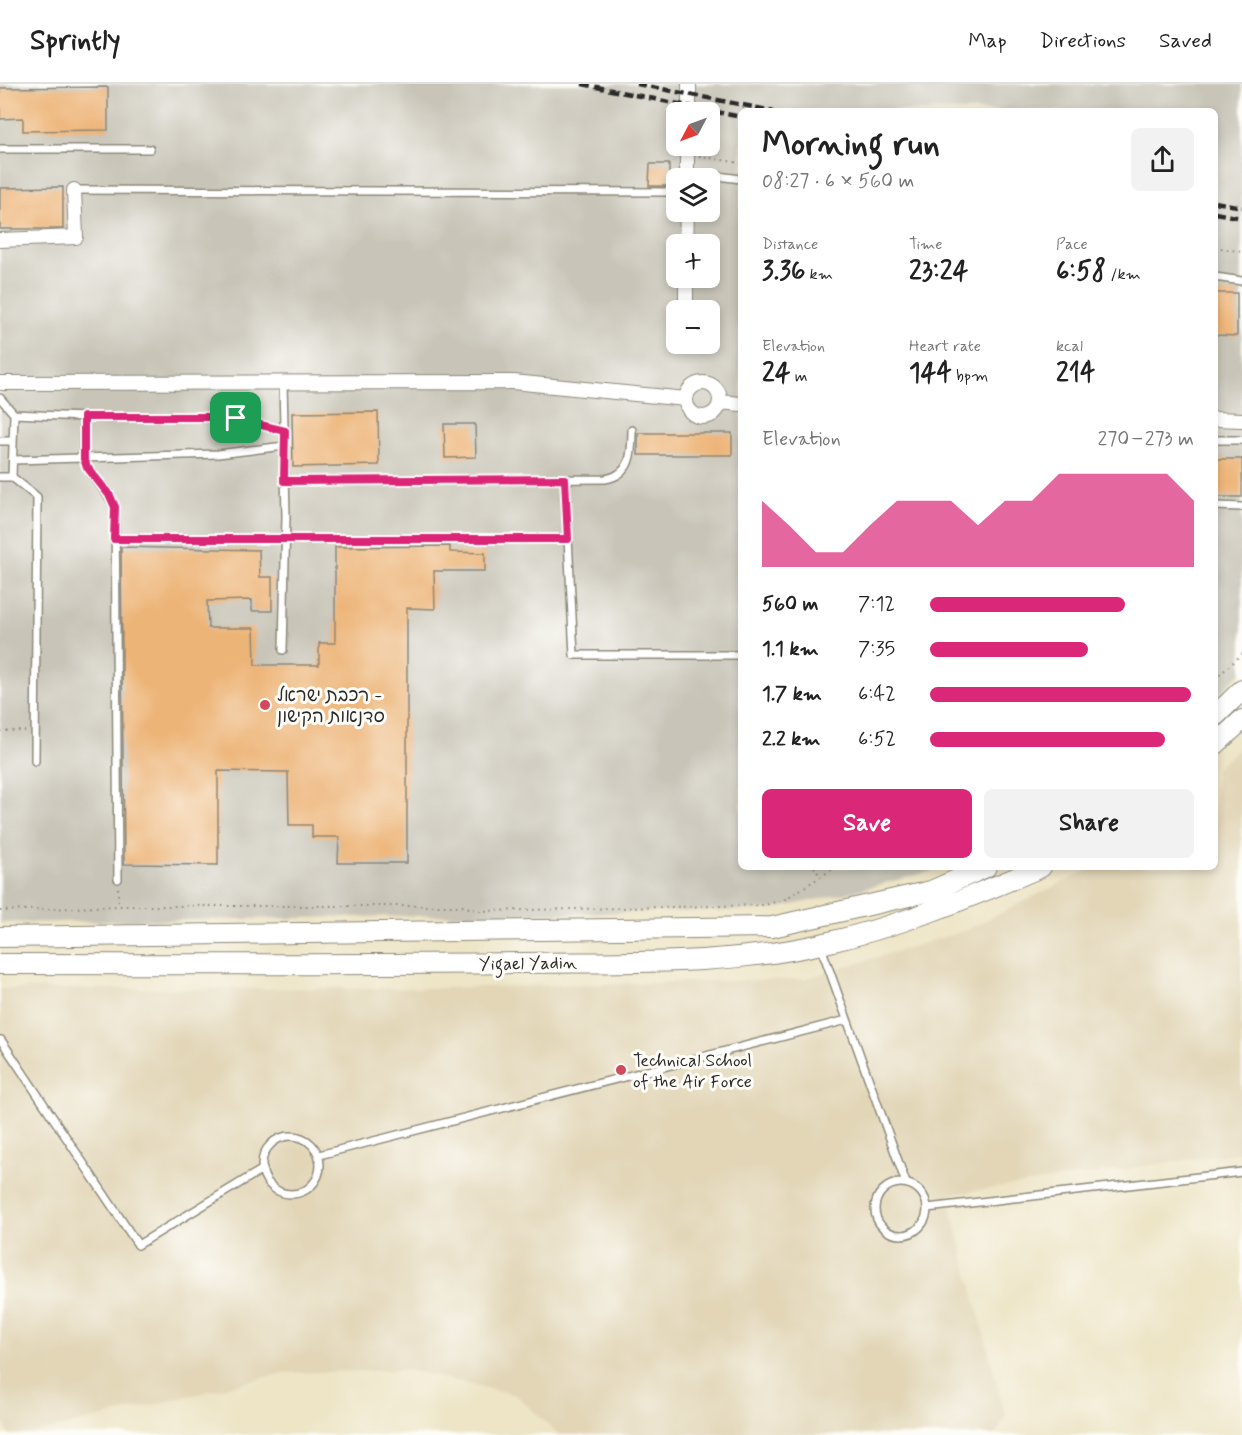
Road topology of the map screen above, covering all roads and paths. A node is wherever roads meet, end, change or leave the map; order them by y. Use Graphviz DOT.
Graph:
graph roads {
  1 [pos="689,84"];
  2 [pos="689,102"];
  3 [pos="0,149"];
  4 [pos="150,149"];
  5 [pos="711,156"];
  6 [pos="738,163"];
  7 [pos="720,176"];
  8 [pos="738,179"];
  9 [pos="74,190"];
  10 [pos="666,192"];
  11 [pos="0,240"];
  12 [pos="1218,248"];
  13 [pos="1242,252"];
  14 [pos="1218,277"];
  15 [pos="1242,281"];
  16 [pos="283,382"];
  17 [pos="0,383"];
  18 [pos="0,398"];
  19 [pos="686,399"];
  20 [pos="720,402"];
  21 [pos="738,404"];
  22 [pos="14,414"];
  23 [pos="84,417"];
  24 [pos="1218,419"];
  25 [pos="1242,420"];
  26 [pos="632,430"];
  27 [pos="285,431"];
  28 [pos="1218,440"];
  29 [pos="1242,440"];
  30 [pos="0,441"];
  31 [pos="13,441"];
  32 [pos="285,446"];
  33 [pos="84,459"];
  34 [pos="13,460"];
  35 [pos="0,477"];
  36 [pos="12,477"];
  37 [pos="565,479"];
  38 [pos="284,481"];
  39 [pos="1218,506"];
  40 [pos="1242,507"];
  41 [pos="114,539"];
  42 [pos="568,539"];
  43 [pos="285,540"];
  44 [pos="283,650"];
  45 [pos="1242,654"];
  46 [pos="738,656"];
  47 [pos="1218,676"];
  48 [pos="1242,690"];
  49 [pos="1218,713"];
  50 [pos="1242,720"];
  51 [pos="0,731"];
  52 [pos="34,731"];
  53 [pos="1218,742"];
  54 [pos="35,761"];
  55 [pos="816,870"];
  56 [pos="834,870"];
  57 [pos="979,870"];
  58 [pos="1034,870"];
  59 [pos="820,876"];
  60 [pos="118,879"];
  61 [pos="118,906"];
  62 [pos="0,910"];
  63 [pos="0,937"];
  64 [pos="821,945"];
  65 [pos="0,964"];
  66 [pos="847,1020"];
  67 [pos="1,1040"];
  68 [pos="318,1155"];
  69 [pos="263,1169"];
  70 [pos="1242,1172"];
  71 [pos="906,1183"];
  72 [pos="927,1208"];
  1 -- 2 [label="street"];
  3 -- 4 [label="lane"];
  5 -- 6 [label="path"];
  7 -- 8 [label="lane"];
  9 -- 10 [label="lane"];
  9 -- 11 [label="street"];
  12 -- 13 [label="path"];
  14 -- 15 [label="lane"];
  16 -- 17 [label="street"];
  16 -- 19 [label="street"];
  16 -- 27 [label="lane"];
  18 -- 22 [label="lane"];
  19 -- 20 [label="street"];
  19 -- 20 [label="street"];
  20 -- 21 [label="street"];
  22 -- 23 [label="lane"];
  22 -- 31 [label="lane"];
  23 -- 27 [label="lane"];
  23 -- 33 [label="lane"];
  24 -- 25 [label="street"];
  26 -- 37 [label="lane"];
  27 -- 32 [label="lane"];
  28 -- 29 [label="lane"];
  30 -- 31 [label="lane"];
  31 -- 34 [label="lane"];
  32 -- 33 [label="lane"];
  32 -- 38 [label="lane"];
  33 -- 34 [label="lane"];
  33 -- 41 [label="lane"];
  34 -- 36 [label="lane"];
  35 -- 36 [label="lane"];
  36 -- 52 [label="lane"];
  37 -- 38 [label="lane"];
  37 -- 42 [label="lane"];
  38 -- 43 [label="lane"];
  39 -- 40 [label="lane"];
  41 -- 43 [label="lane"];
  41 -- 60 [label="lane"];
  42 -- 43 [label="lane"];
  42 -- 46 [label="lane"];
  43 -- 44 [label="lane"];
  45 -- 47 [label="path"];
  48 -- 49 [label="main road"];
  50 -- 53 [label="main road"];
  51 -- 52 [label="path"];
  52 -- 54 [label="lane"];
  55 -- 59 [label="path"];
  56 -- 59 [label="path"];
  57 -- 63 [label="main road, Yigael Yadin"];
  58 -- 64 [label="main road, Yigael Yadin"];
  59 -- 61 [label="path"];
  60 -- 61 [label="path"];
  61 -- 62 [label="path"];
  64 -- 65 [label="main road, Yigael Yadin"];
  64 -- 66 [label="lane"];
  66 -- 68 [label="lane"];
  66 -- 71 [label="lane"];
  67 -- 69 [label="lane"];
  68 -- 69 [label="lane"];
  68 -- 69 [label="lane"];
  70 -- 72 [label="lane"];
  71 -- 72 [label="lane"];
  71 -- 72 [label="lane"];
}
